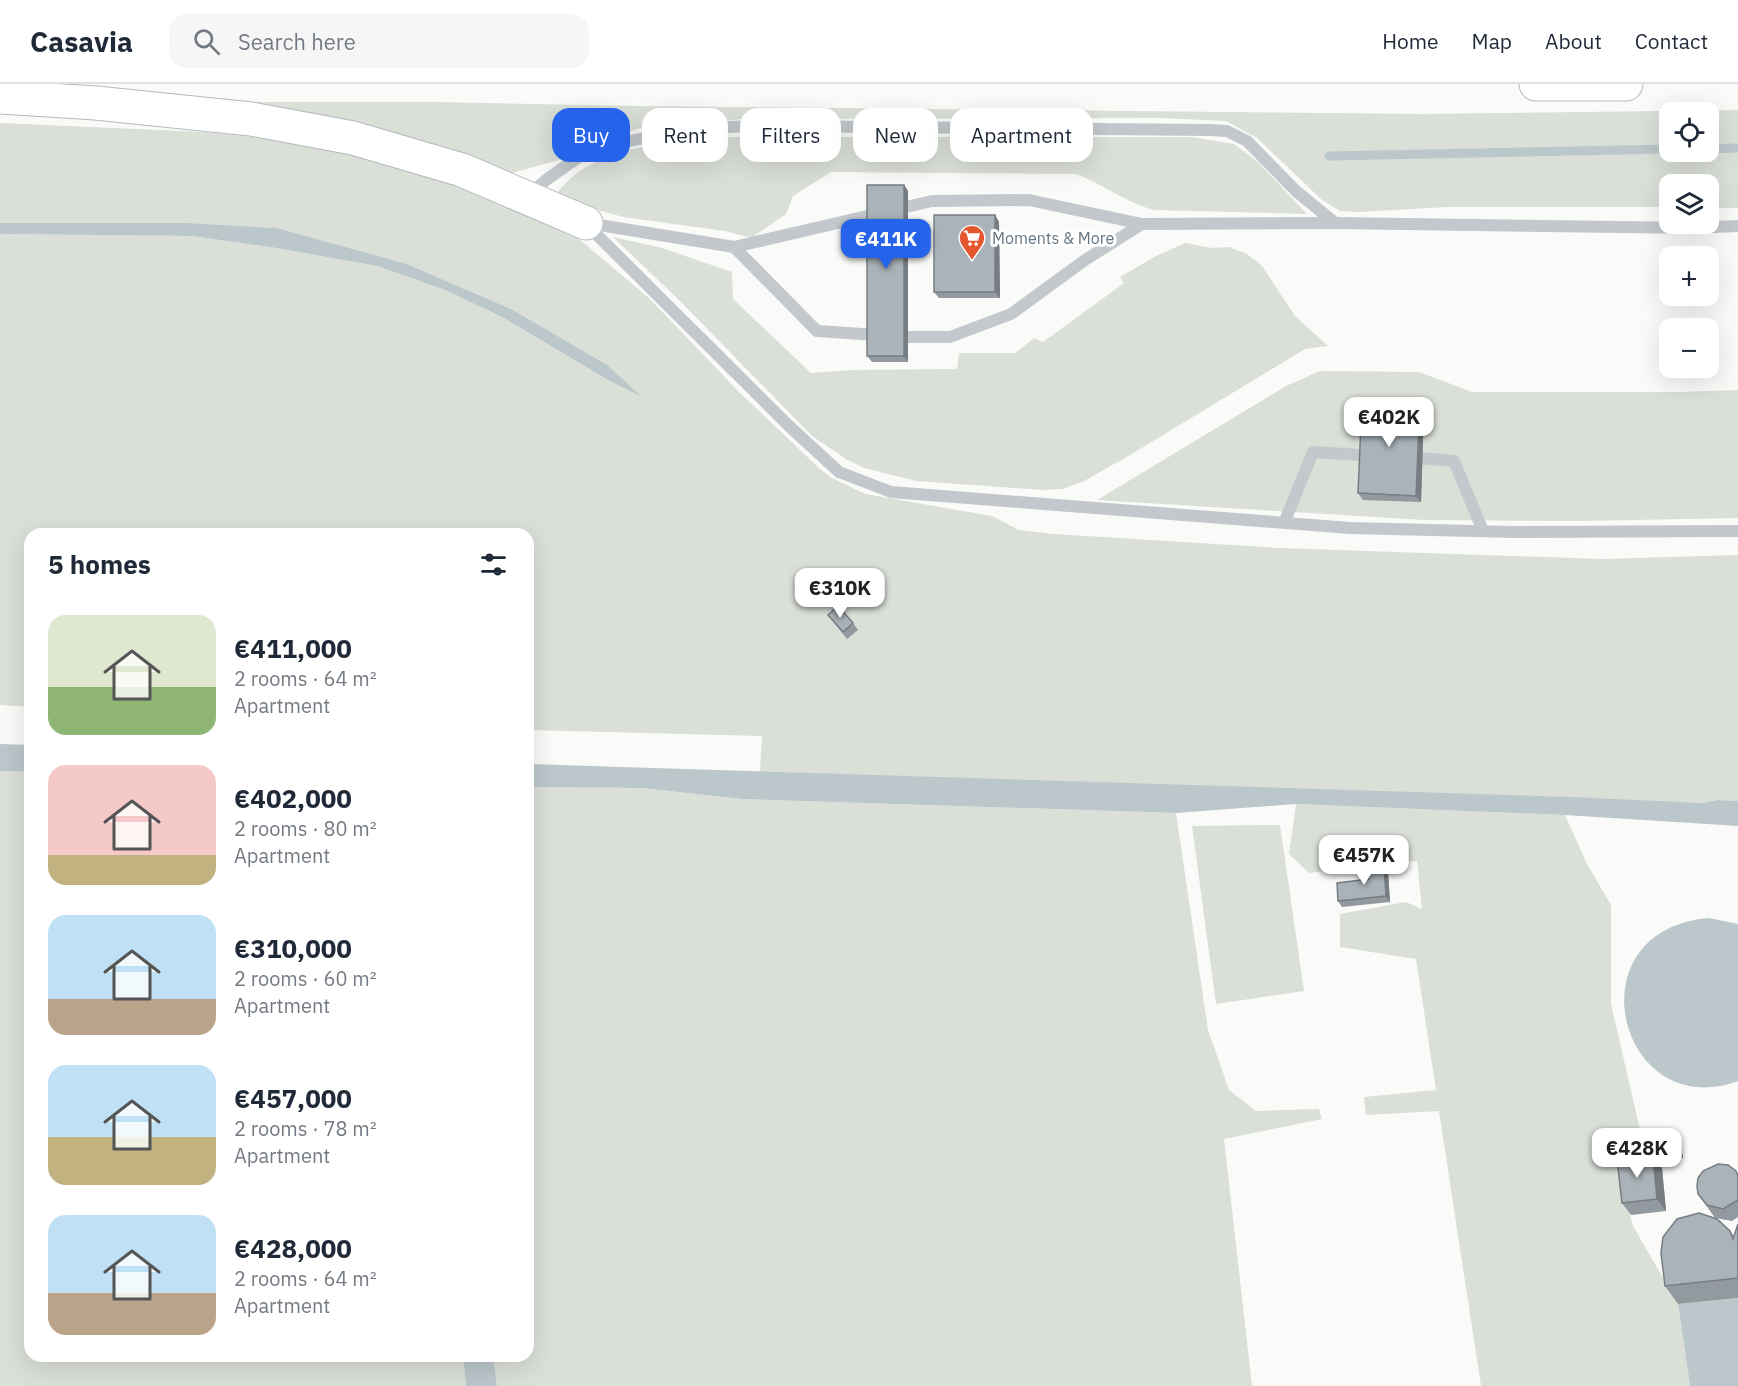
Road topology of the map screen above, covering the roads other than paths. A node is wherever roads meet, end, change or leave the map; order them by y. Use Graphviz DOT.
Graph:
graph roads {
  1 [pos="1536,84"];
  2 [pos="1626,84"];
  3 [pos="0,97"];
  4 [pos="526,198"];
  5 [pos="586,223"];
  6 [pos="1335,223"];
  7 [pos="1142,224"];
  8 [pos="1738,226"];
  9 [pos="734,247"];
  10 [pos="1284,523"];
  11 [pos="1483,531"];
  12 [pos="1738,531"];
  1 -- 2 [label="highway"];
  3 -- 4 [label="highway"];
  4 -- 5 [label="highway"];
  4 -- 6 [label="lane"];
  5 -- 9 [label="lane"];
  5 -- 10 [label="lane"];
  6 -- 7 [label="lane"];
  6 -- 8 [label="lane"];
  7 -- 9 [label="lane"];
  7 -- 9 [label="lane"];
  10 -- 11 [label="lane"];
  10 -- 11 [label="lane"];
  11 -- 12 [label="lane"];
}
